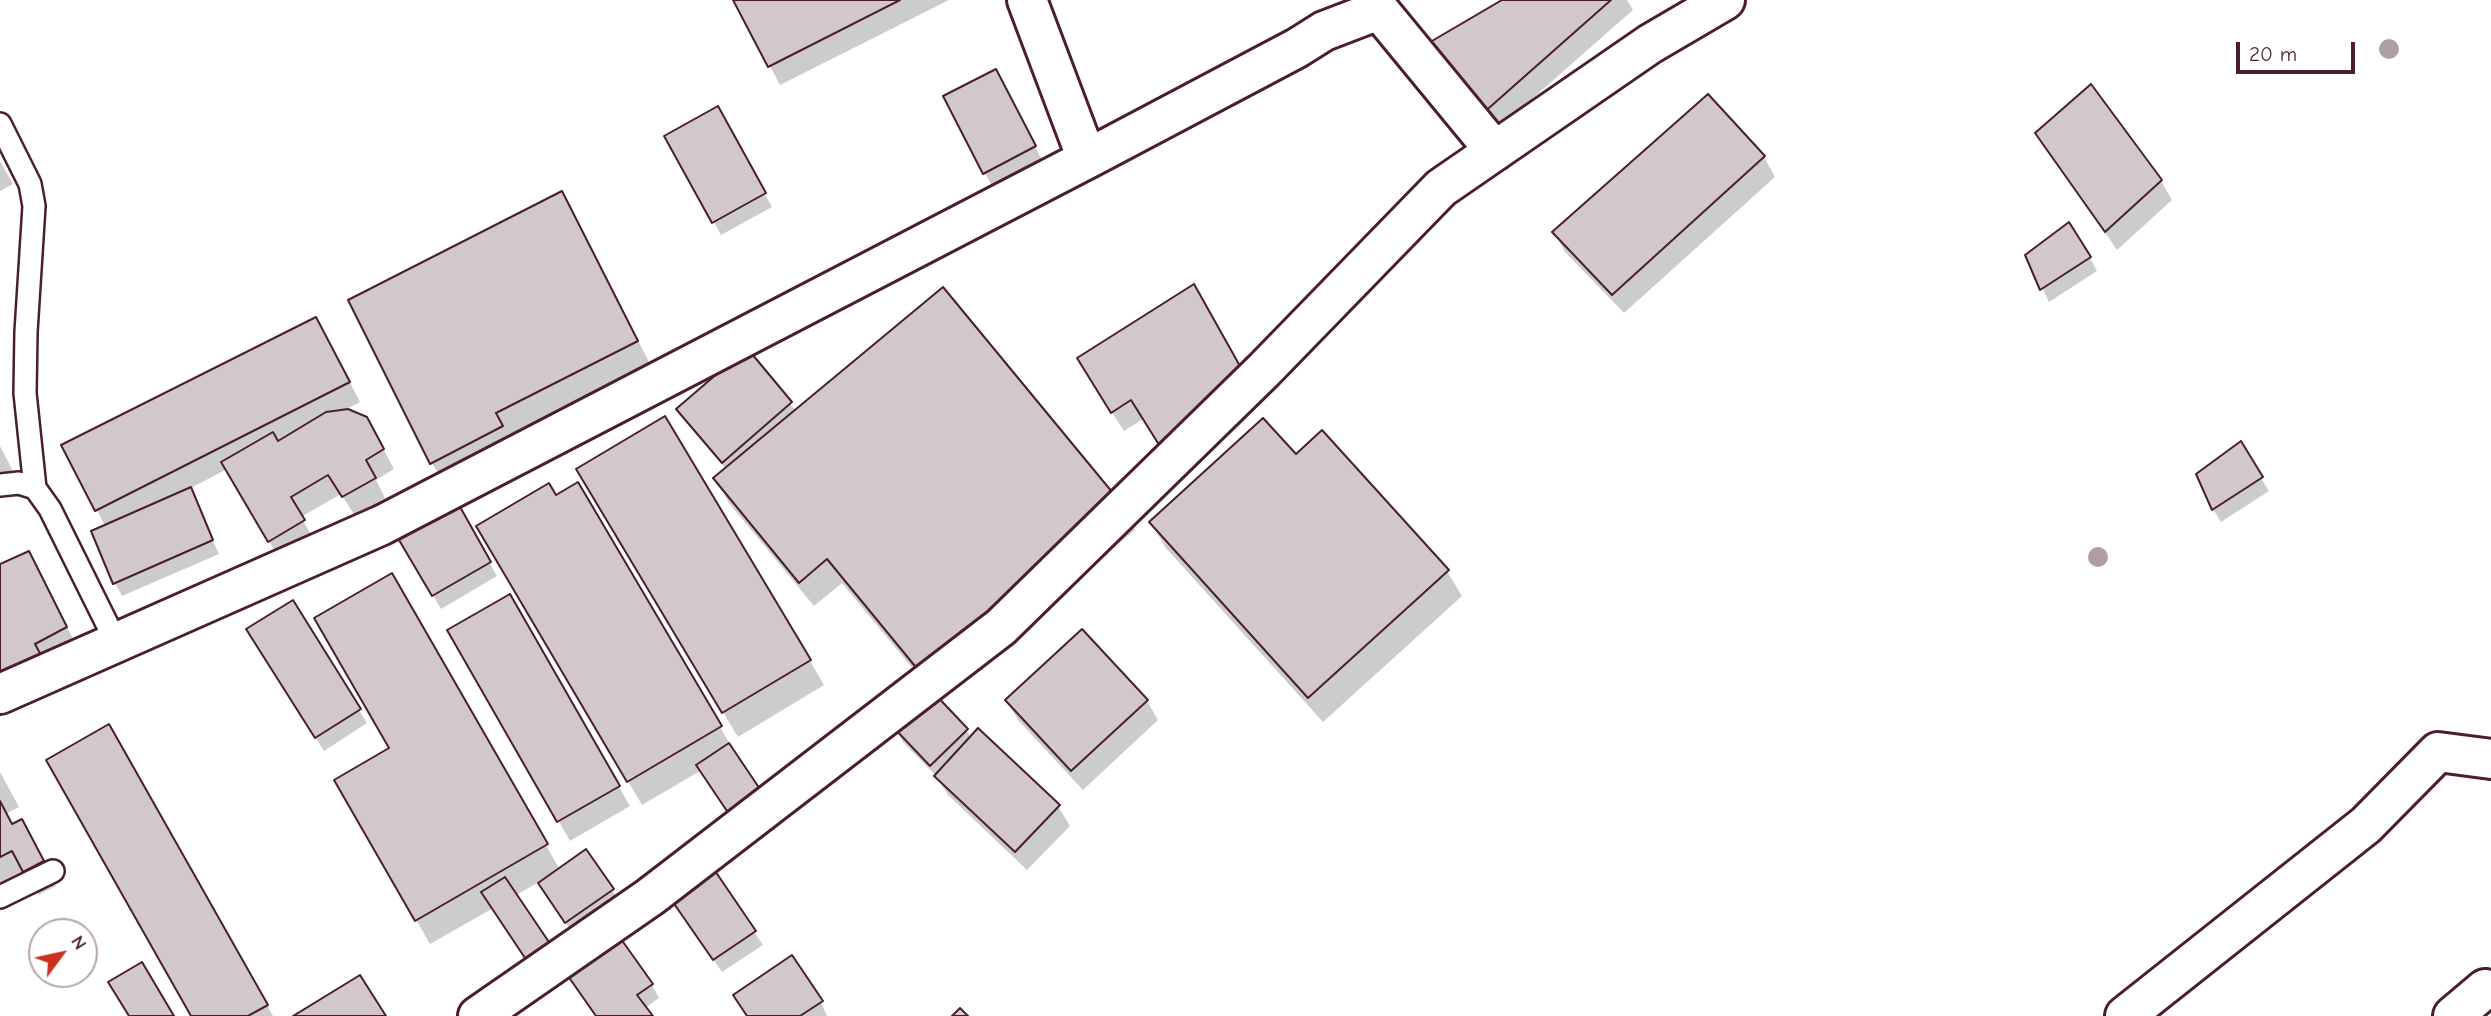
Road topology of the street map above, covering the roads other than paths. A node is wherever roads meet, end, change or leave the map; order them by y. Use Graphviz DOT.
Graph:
graph roads {
  1 [pos="1027,0"];
  2 [pos="1725,0"];
  3 [pos="1377,5"];
  4 [pos="0,124"];
  5 [pos="1494,151"];
  6 [pos="1087,159"];
  7 [pos="0,485"];
  8 [pos="35,488"];
  9 [pos="116,642"];
  10 [pos="0,694"];
  11 [pos="2491,758"];
  12 [pos="53,871"];
  13 [pos="0,897"];
  14 [pos="2485,989"];
  15 [pos="478,1016"];
  16 [pos="2125,1016"];
  17 [pos="2453,1016"];
  1 -- 6 [label="street"];
  2 -- 5 [label="street"];
  3 -- 5 [label="street"];
  3 -- 6 [label="street"];
  4 -- 8 [label="lane"];
  5 -- 15 [label="street"];
  6 -- 9 [label="street"];
  7 -- 8 [label="lane"];
  8 -- 9 [label="lane"];
  9 -- 10 [label="street"];
  11 -- 16 [label="street"];
  12 -- 13 [label="lane"];
  14 -- 17 [label="street"];
}
